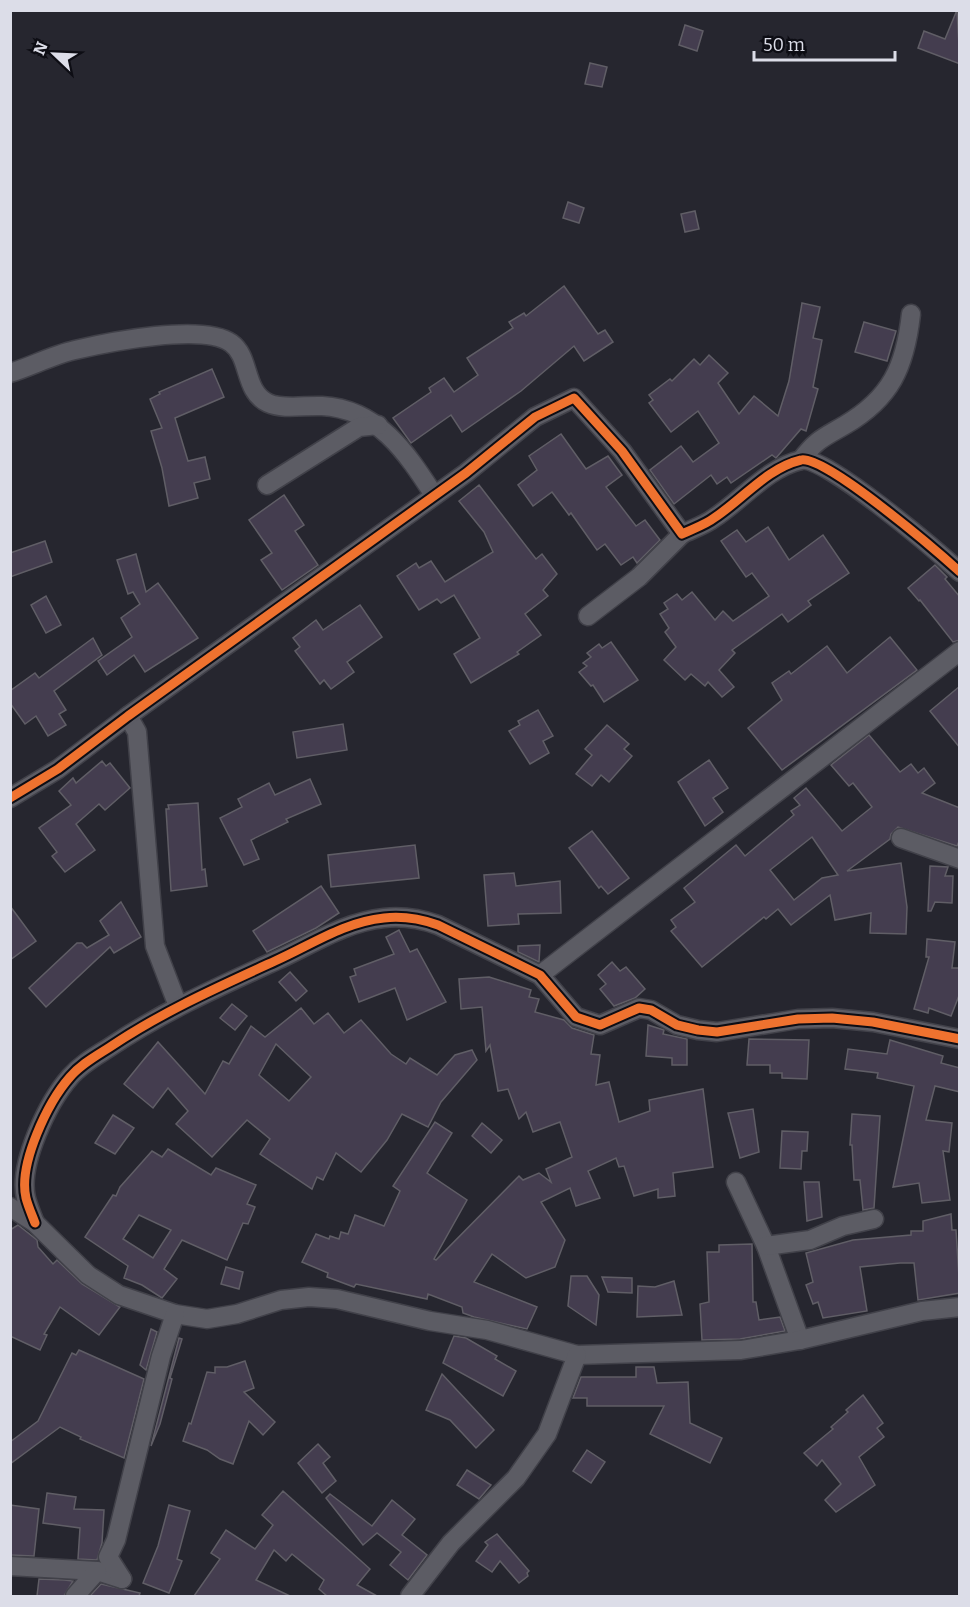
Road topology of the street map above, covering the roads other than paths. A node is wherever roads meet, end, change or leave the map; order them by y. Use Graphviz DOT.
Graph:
graph roads {
  1 [pos="911,314"];
  2 [pos="10,373"];
  3 [pos="378,425"];
  4 [pos="801,460"];
  5 [pos="267,485"];
  6 [pos="434,495"];
  7 [pos="681,534"];
  8 [pos="960,572"];
  9 [pos="588,616"];
  10 [pos="960,651"];
  11 [pos="128,716"];
  12 [pos="10,798"];
  13 [pos="902,838"];
  14 [pos="960,860"];
  15 [pos="540,975"];
  16 [pos="178,1006"];
  17 [pos="960,1039"];
  18 [pos="736,1182"];
  19 [pos="10,1207"];
  20 [pos="874,1219"];
  21 [pos="35,1223"];
  22 [pos="766,1246"];
  23 [pos="960,1307"];
  24 [pos="175,1314"];
  25 [pos="800,1340"];
  26 [pos="577,1355"];
  27 [pos="10,1566"];
  28 [pos="97,1571"];
  29 [pos="75,1596"];
  30 [pos="410,1596"];
  1 -- 4 [label="street"];
  2 -- 3 [label="street"];
  3 -- 5 [label="street"];
  3 -- 6 [label="street"];
  4 -- 7 [label="street"];
  4 -- 8 [label="street"];
  6 -- 7 [label="street"];
  6 -- 11 [label="street"];
  7 -- 9 [label="street"];
  10 -- 15 [label="street"];
  11 -- 12 [label="street"];
  11 -- 16 [label="street"];
  13 -- 14 [label="street"];
  15 -- 16 [label="street"];
  15 -- 17 [label="street"];
  16 -- 21 [label="street"];
  18 -- 22 [label="street"];
  19 -- 21 [label="street"];
  20 -- 22 [label="street"];
  21 -- 24 [label="street"];
  22 -- 25 [label="street"];
  23 -- 25 [label="street"];
  24 -- 26 [label="street"];
  24 -- 28 [label="street"];
  25 -- 26 [label="street"];
  26 -- 30 [label="street"];
  27 -- 28 [label="street"];
  28 -- 29 [label="street"];
}
